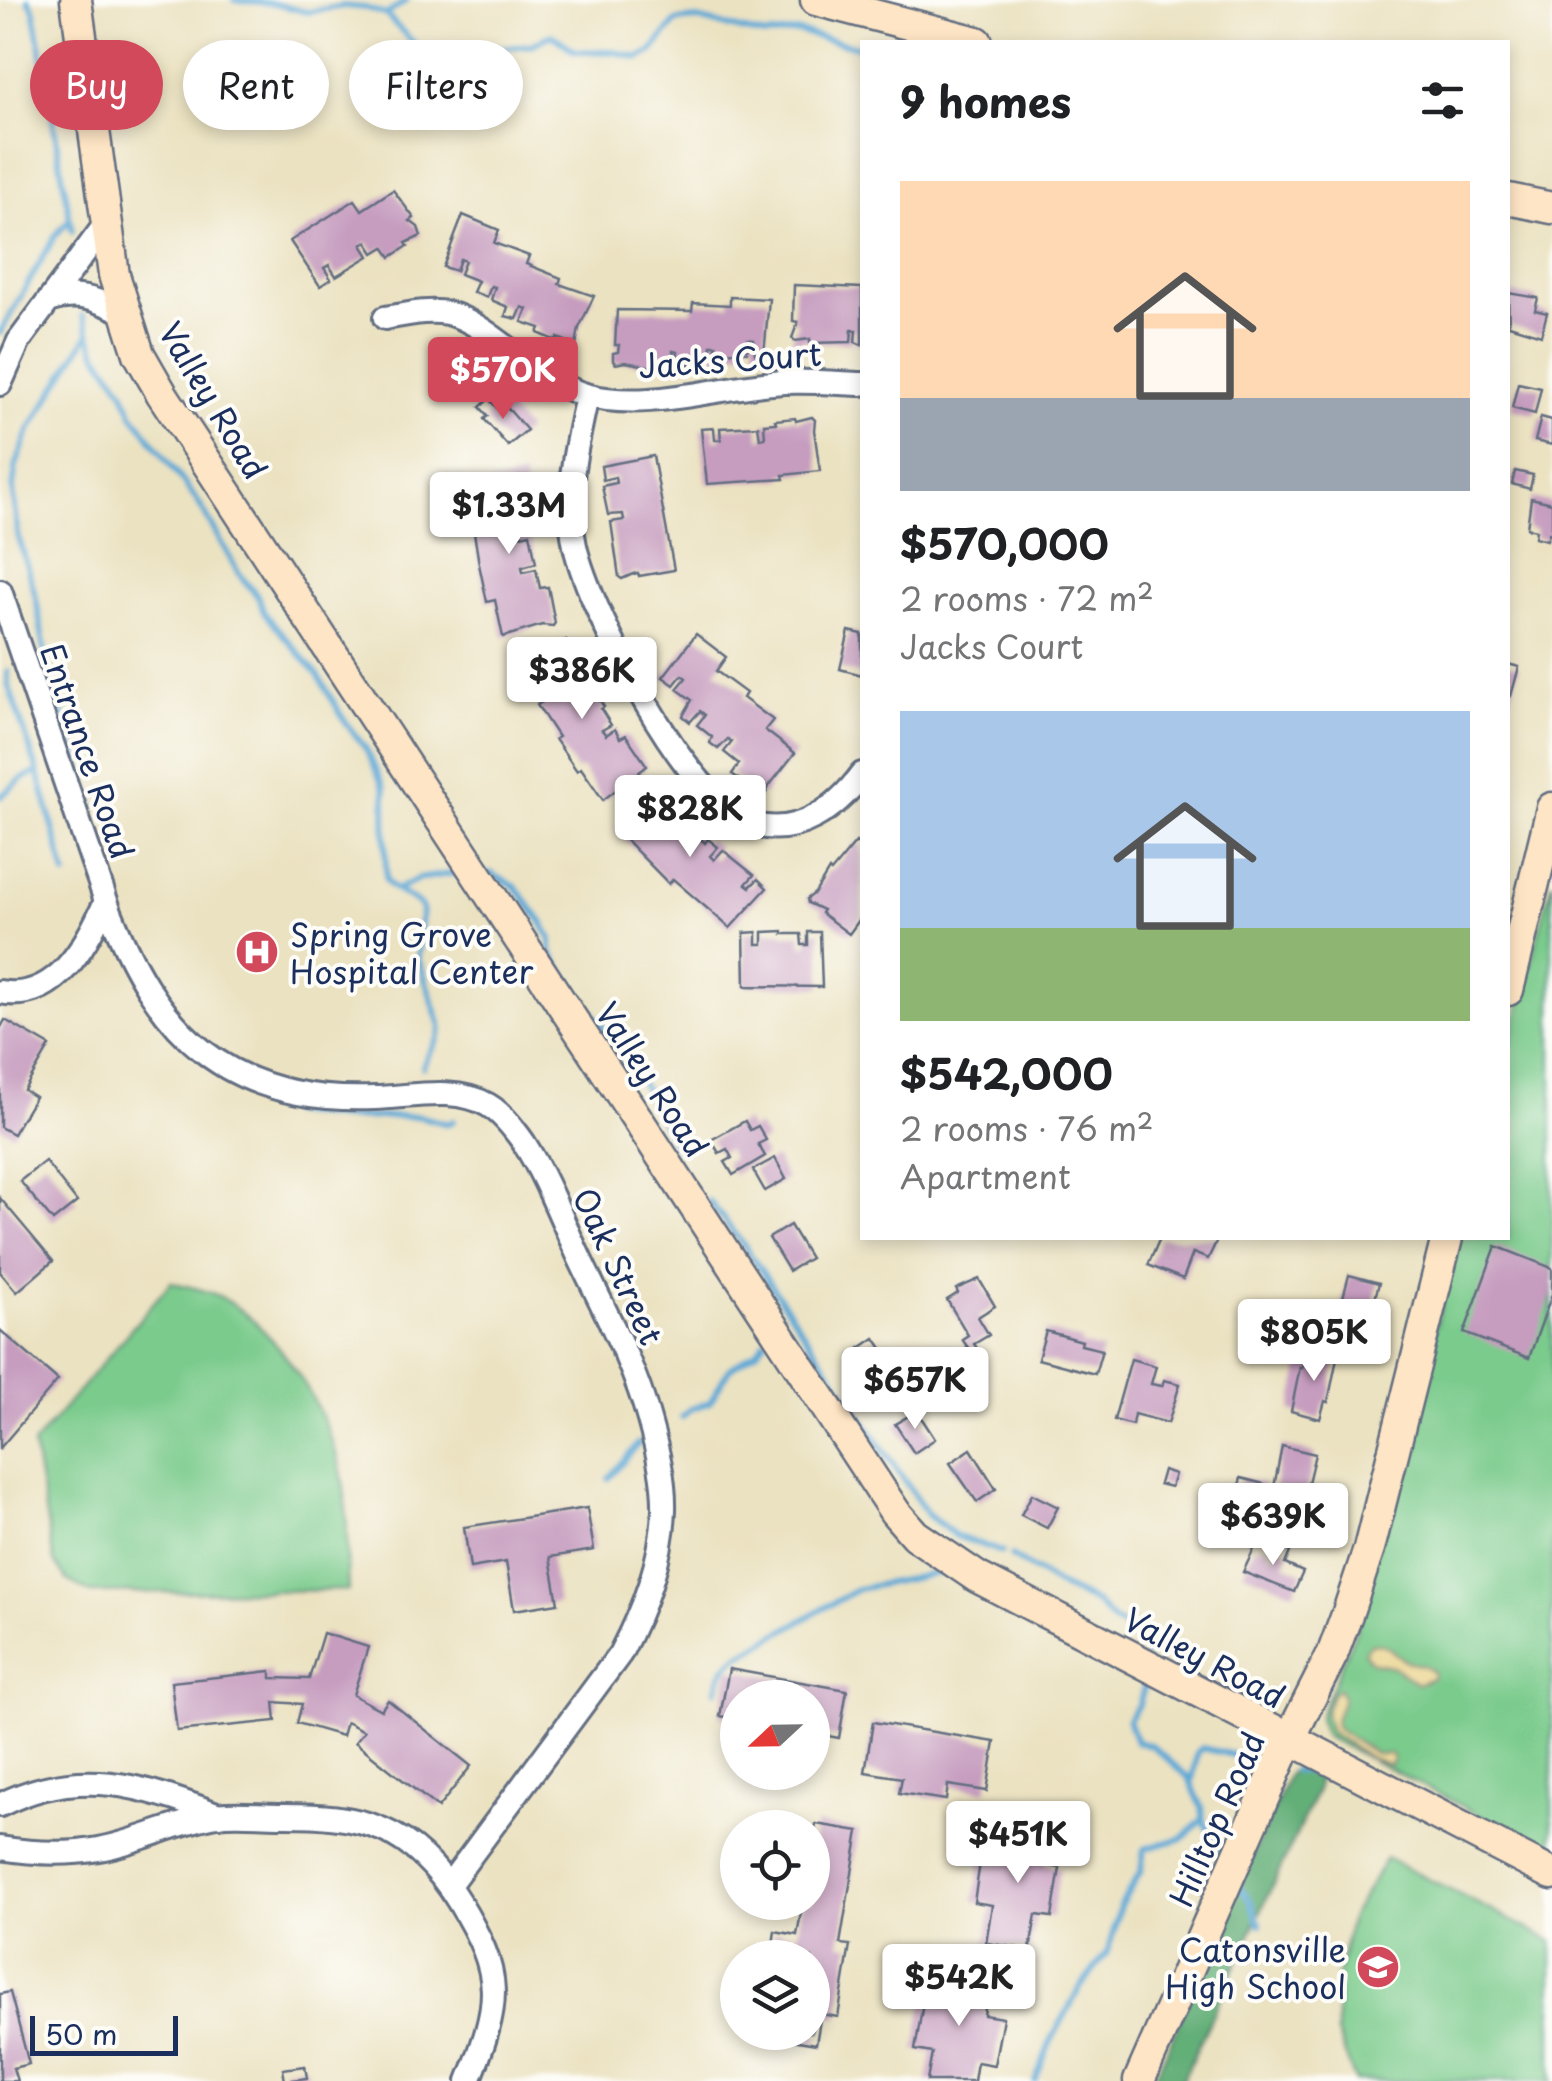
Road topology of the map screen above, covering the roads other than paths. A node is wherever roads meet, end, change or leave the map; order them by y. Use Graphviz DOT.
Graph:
graph roads {
  1 [pos="76,0"];
  2 [pos="816,0"];
  3 [pos="969,40"];
  4 [pos="1510,198"];
  5 [pos="1552,208"];
  6 [pos="107,222"];
  7 [pos="51,300"];
  8 [pos="124,312"];
  9 [pos="386,318"];
  10 [pos="0,384"];
  11 [pos="860,384"];
  12 [pos="587,396"];
  13 [pos="0,591"];
  14 [pos="860,776"];
  15 [pos="1552,808"];
  16 [pos="106,901"];
  17 [pos="1510,982"];
  18 [pos="0,992"];
  19 [pos="1446,1240"];
  20 [pos="1289,1740"];
  21 [pos="0,1806"];
  22 [pos="218,1815"];
  23 [pos="0,1848"];
  24 [pos="1552,1874"];
  25 [pos="449,1885"];
  26 [pos="469,2081"];
  27 [pos="1139,2081"];
  1 -- 6 [label="street, Valley Road"];
  2 -- 3 [label="street"];
  4 -- 5 [label="street"];
  6 -- 7 [label="street"];
  6 -- 8 [label="street, Valley Road"];
  7 -- 8 [label="street"];
  7 -- 10 [label="street"];
  8 -- 20 [label="street, Valley Road"];
  9 -- 12 [label="street, Jacks Court"];
  11 -- 12 [label="street, Jacks Court"];
  12 -- 14 [label="street"];
  13 -- 16 [label="street, Entrance Road"];
  15 -- 17 [label="street"];
  16 -- 18 [label="street, Entrance Road"];
  16 -- 25 [label="street, Oak Street"];
  19 -- 20 [label="street, Hilltop Road"];
  20 -- 24 [label="street, Valley Road"];
  20 -- 27 [label="street, Hilltop Road"];
  21 -- 22 [label="street"];
  22 -- 23 [label="street"];
  22 -- 25 [label="street"];
  25 -- 26 [label="street"];
}
